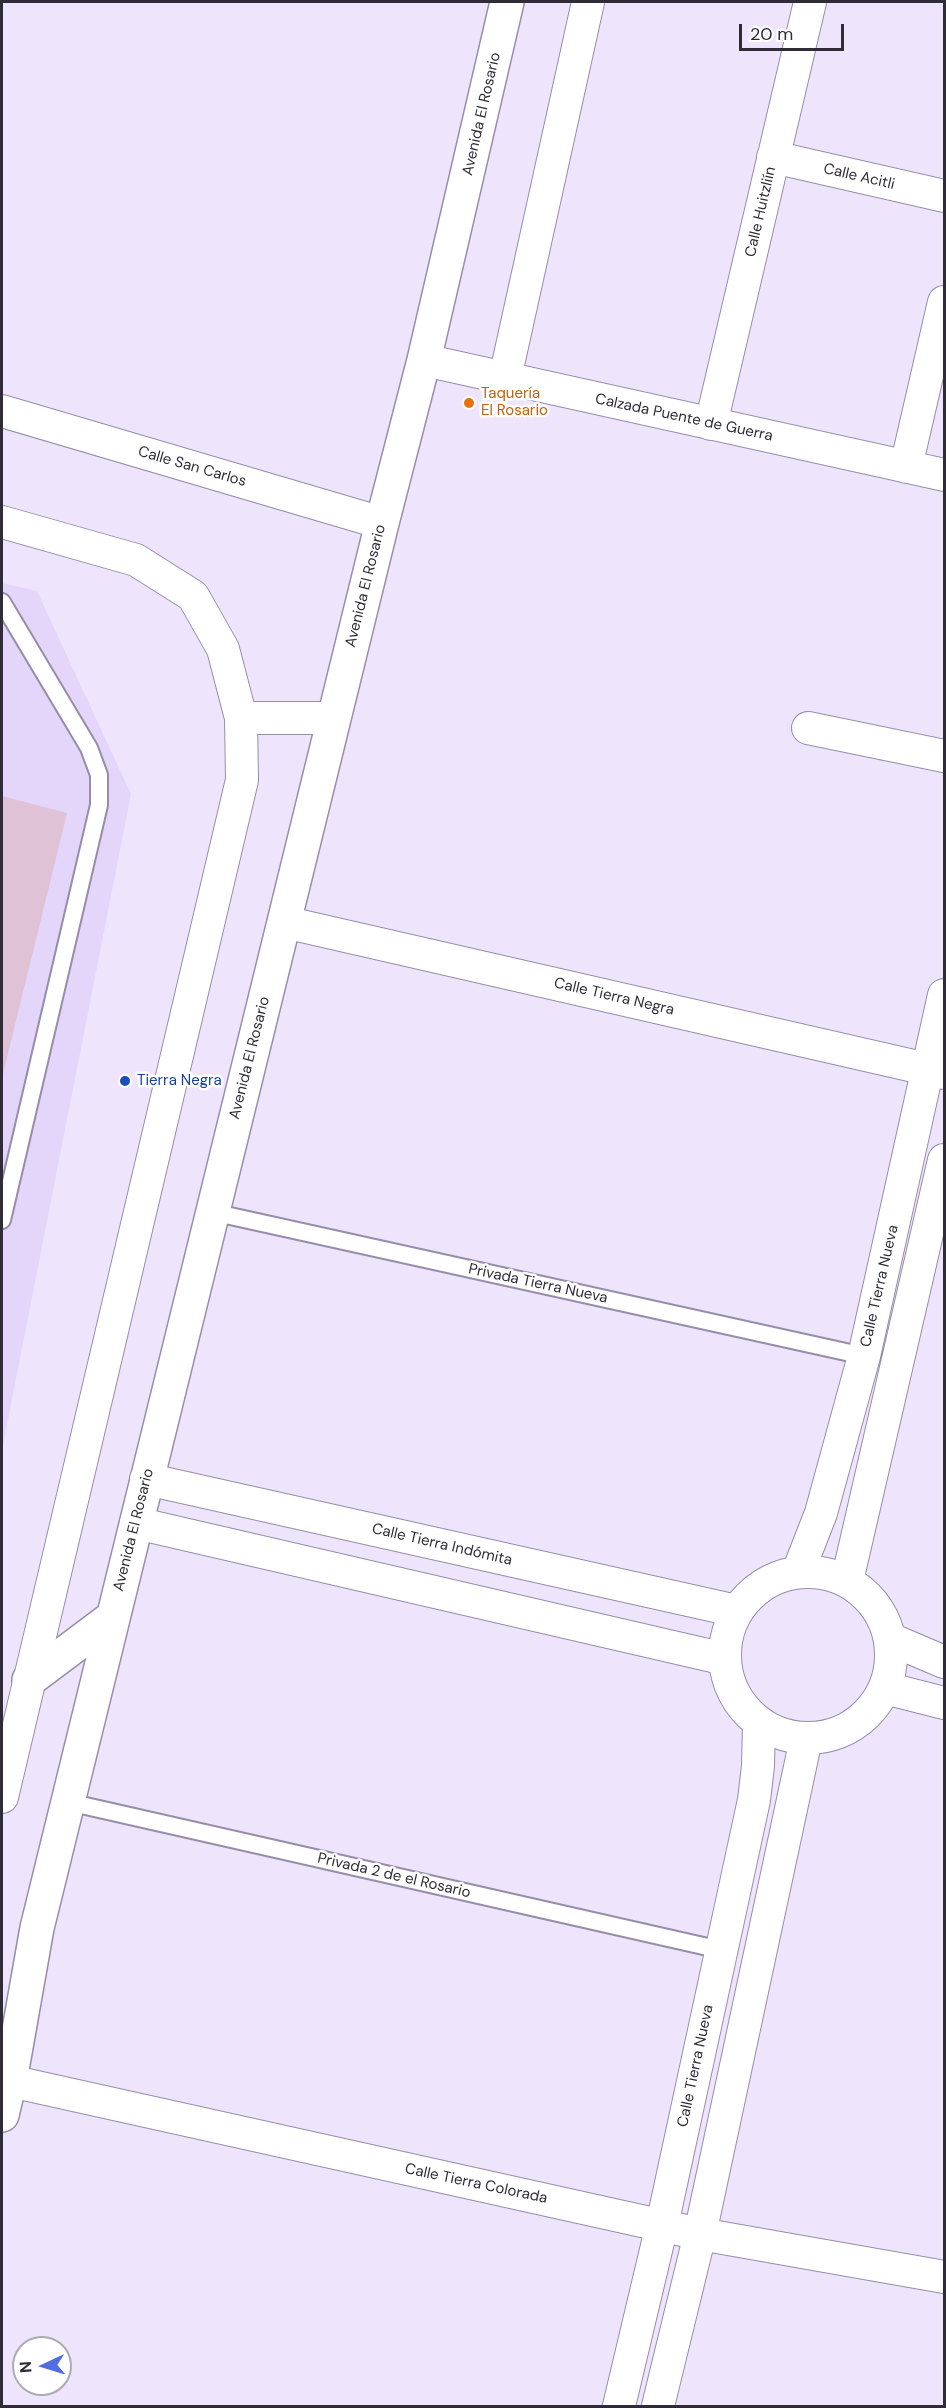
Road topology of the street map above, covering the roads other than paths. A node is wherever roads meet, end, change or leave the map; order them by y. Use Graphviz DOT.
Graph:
graph roads {
  1 [pos="507,2"];
  2 [pos="588,2"];
  3 [pos="810,2"];
  4 [pos="774,157"];
  5 [pos="945,196"];
  6 [pos="945,302"];
  7 [pos="424,360"];
  8 [pos="505,378"];
  9 [pos="2,411"];
  10 [pos="711,424"];
  11 [pos="906,467"];
  12 [pos="945,475"];
  13 [pos="2,522"];
  14 [pos="382,523"];
  15 [pos="2,603"];
  16 [pos="242,717"];
  17 [pos="334,718"];
  18 [pos="808,728"];
  19 [pos="945,756"];
  20 [pos="284,922"];
  21 [pos="945,995"];
  22 [pos="937,1071"];
  23 [pos="945,1160"];
  24 [pos="212,1212"];
  25 [pos="2,1220"];
  26 [pos="864,1356"];
  27 [pos="146,1479"];
  28 [pos="136,1523"];
  29 [pos="798,1572"];
  30 [pos="847,1581"];
  31 [pos="738,1611"];
  32 [pos="113,1617"];
  33 [pos="890,1639"];
  34 [pos="725,1659"];
  35 [pos="945,1662"];
  36 [pos="29,1680"];
  37 [pos="885,1688"];
  38 [pos="945,1703"];
  39 [pos="759,1723"];
  40 [pos="806,1739"];
  41 [pos="2,1797"];
  42 [pos="68,1802"];
  43 [pos="721,1950"];
  44 [pos="10,2081"];
  45 [pos="2,2115"];
  46 [pos="662,2225"];
  47 [pos="700,2234"];
  48 [pos="945,2277"];
  49 [pos="619,2406"];
  50 [pos="658,2406"];
  1 -- 7 [label="street, Avenida El Rosario"];
  2 -- 8 [label="street"];
  3 -- 4 [label="street, Calle Huitzliín"];
  4 -- 5 [label="street, Calle Acitli"];
  4 -- 10 [label="street, Calle Huitzliín"];
  6 -- 11 [label="street"];
  7 -- 8 [label="street, Calzada Puente de Guerra"];
  7 -- 14 [label="street, Avenida El Rosario"];
  8 -- 10 [label="street, Calzada Puente de Guerra"];
  9 -- 14 [label="street, Calle San Carlos"];
  10 -- 11 [label="street, Calzada Puente de Guerra"];
  11 -- 12 [label="street, Calzada Puente de Guerra"];
  13 -- 16 [label="street"];
  14 -- 17 [label="street, Avenida El Rosario"];
  15 -- 25 [label="lane"];
  16 -- 17 [label="street"];
  16 -- 36 [label="street"];
  17 -- 20 [label="street, Avenida El Rosario"];
  18 -- 19 [label="street"];
  20 -- 22 [label="street, Calle Tierra Negra"];
  20 -- 24 [label="street, Avenida El Rosario"];
  21 -- 22 [label="street, Calle Tierra Nueva"];
  22 -- 26 [label="street, Calle Tierra Nueva"];
  23 -- 30 [label="street"];
  24 -- 26 [label="lane, Privada Tierra Nueva"];
  24 -- 27 [label="street, Avenida El Rosario"];
  26 -- 29 [label="street, Calle Tierra Nueva"];
  27 -- 28 [label="street, Avenida El Rosario"];
  27 -- 31 [label="street, Calle Tierra Indómita"];
  28 -- 32 [label="street, Avenida El Rosario"];
  28 -- 34 [label="street"];
  29 -- 30 [label="street"];
  29 -- 31 [label="street"];
  30 -- 33 [label="street"];
  31 -- 34 [label="street"];
  32 -- 36 [label="street"];
  32 -- 42 [label="street, Avenida El Rosario"];
  33 -- 35 [label="street"];
  33 -- 37 [label="street"];
  34 -- 39 [label="street"];
  36 -- 41 [label="street"];
  37 -- 38 [label="street"];
  37 -- 40 [label="street"];
  39 -- 40 [label="street"];
  39 -- 43 [label="street, Calle Tierra Nueva"];
  40 -- 47 [label="street"];
  42 -- 43 [label="lane, Privada 2 de el Rosario"];
  42 -- 44 [label="street, Avenida El Rosario"];
  43 -- 46 [label="street, Calle Tierra Nueva"];
  44 -- 45 [label="street, Avenida El Rosario"];
  44 -- 46 [label="street, Calle Tierra Colorada"];
  46 -- 47 [label="street, Calle Tierra Colorada"];
  46 -- 49 [label="street, Calle Tierra Nueva"];
  47 -- 48 [label="street, Calle Tierra Colorada"];
  47 -- 50 [label="street"];
}
